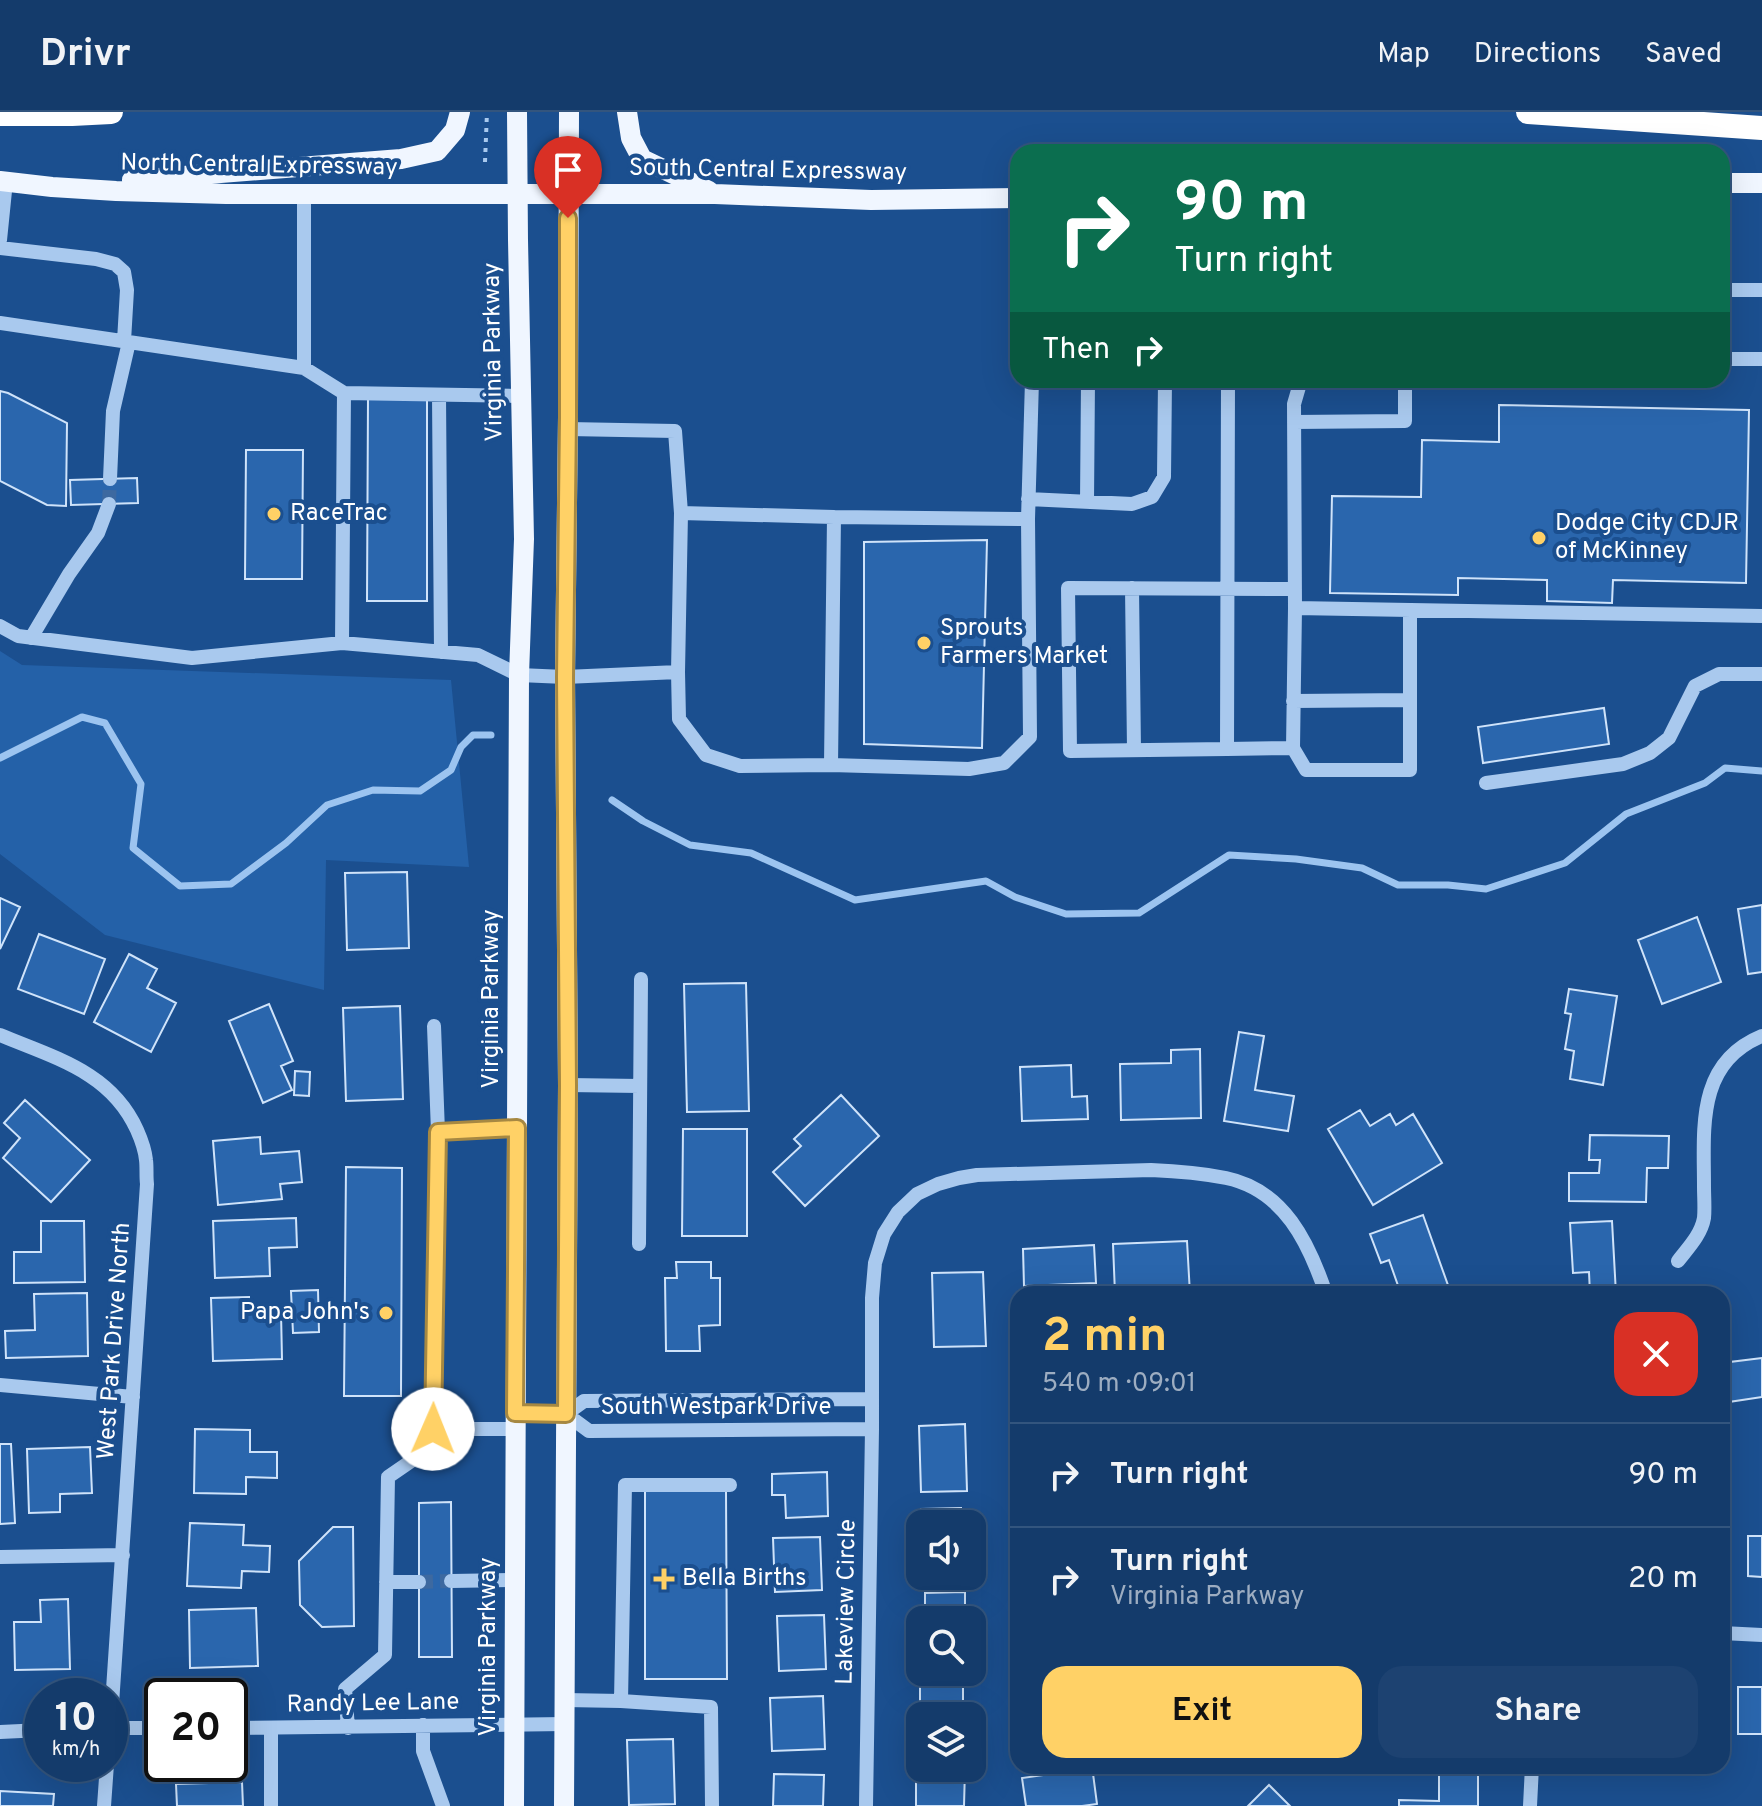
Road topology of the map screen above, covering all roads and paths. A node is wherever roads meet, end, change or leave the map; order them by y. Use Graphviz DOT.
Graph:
graph roads {
  1 [pos="111,112"];
  2 [pos="460,112"];
  3 [pos="487,112"];
  4 [pos="517,112"];
  5 [pos="569,112"];
  6 [pos="627,112"];
  7 [pos="1528,112"];
  8 [pos="0,114"];
  9 [pos="1762,128"];
  10 [pos="485,162"];
  11 [pos="3,181"];
  12 [pos="1730,183"];
  13 [pos="1762,183"];
  14 [pos="52,187"];
  15 [pos="517,193"];
  16 [pos="568,193"];
  17 [pos="304,194"];
  18 [pos="715,194"];
  19 [pos="1010,198"];
  20 [pos="0,240"];
  21 [pos="0,248"];
  22 [pos="1730,290"];
  23 [pos="1762,290"];
  24 [pos="0,323"];
  25 [pos="126,342"];
  26 [pos="1730,359"];
  27 [pos="1762,359"];
  28 [pos="304,368"];
  29 [pos="1032,388"];
  30 [pos="1088,388"];
  31 [pos="1165,388"];
  32 [pos="1228,388"];
  33 [pos="1299,388"];
  34 [pos="1405,388"];
  35 [pos="344,393"];
  36 [pos="439,395"];
  37 [pos="522,396"];
  38 [pos="1294,422"];
  39 [pos="568,429"];
  40 [pos="110,479"];
  41 [pos="1028,499"];
  42 [pos="1087,502"];
  43 [pos="109,504"];
  44 [pos="681,513"];
  45 [pos="834,517"];
  46 [pos="1028,519"];
  47 [pos="1132,588"];
  48 [pos="1227,588"];
  49 [pos="1295,589"];
  50 [pos="1295,608"];
  51 [pos="1410,610"];
  52 [pos="1762,616"];
  53 [pos="0,626"];
  54 [pos="31,638"];
  55 [pos="342,643"];
  56 [pos="441,652"];
  57 [pos="678,672"];
  58 [pos="1762,674"];
  59 [pos="519,675"];
  60 [pos="565,677"];
  61 [pos="1410,700"];
  62 [pos="1293,701"];
  63 [pos="1293,748"];
  64 [pos="1227,749"];
  65 [pos="1134,750"];
  66 [pos="831,765"];
  67 [pos="1486,783"];
  68 [pos="641,979"];
  69 [pos="434,1026"];
  70 [pos="0,1035"];
  71 [pos="1762,1036"];
  72 [pos="568,1085"];
  73 [pos="640,1086"];
  74 [pos="517,1128"];
  75 [pos="438,1132"];
  76 [pos="639,1244"];
  77 [pos="1678,1261"];
  78 [pos="1323,1286"];
  79 [pos="0,1385"];
  80 [pos="133,1397"];
  81 [pos="872,1399"];
  82 [pos="566,1414"];
  83 [pos="515,1421"];
  84 [pos="433,1429"];
  85 [pos="872,1429"];
  86 [pos="730,1485"];
  87 [pos="123,1555"];
  88 [pos="0,1557"];
  89 [pos="515,1580"];
  90 [pos="451,1581"];
  91 [pos="386,1582"];
  92 [pos="419,1582"];
  93 [pos="1730,1633"];
  94 [pos="1762,1635"];
  95 [pos="114,1678"];
  96 [pos="565,1700"];
  97 [pos="621,1701"];
  98 [pos="515,1723"];
  99 [pos="565,1724"];
  100 [pos="423,1725"];
  101 [pos="248,1728"];
  102 [pos="348,1728"];
  103 [pos="271,1729"];
  104 [pos="24,1731"];
  105 [pos="0,1732"];
  106 [pos="1532,1774"];
  107 [pos="106,1782"];
  108 [pos="104,1806"];
  109 [pos="271,1806"];
  110 [pos="443,1806"];
  111 [pos="514,1806"];
  112 [pos="564,1806"];
  113 [pos="712,1806"];
  114 [pos="866,1806"];
  115 [pos="1530,1806"];
  1 -- 8 [label="highway"];
  2 -- 14 [label="main road"];
  3 -- 10 [label="path"];
  4 -- 15 [label="main road, Virginia Parkway"];
  5 -- 16 [label="main road"];
  6 -- 18 [label="main road"];
  7 -- 9 [label="highway"];
  11 -- 14 [label="main road, North Central Expressway"];
  11 -- 20 [label="street"];
  12 -- 13 [label="main road"];
  14 -- 17 [label="main road, North Central Expressway"];
  15 -- 16 [label="main road, South Central Expressway"];
  15 -- 17 [label="main road, North Central Expressway"];
  15 -- 37 [label="main road, Virginia Parkway"];
  16 -- 18 [label="main road, South Central Expressway"];
  16 -- 39 [label="main road"];
  17 -- 28 [label="street"];
  18 -- 19 [label="main road, South Central Expressway"];
  21 -- 25 [label="street"];
  22 -- 23 [label="street"];
  24 -- 25 [label="street"];
  25 -- 28 [label="street"];
  25 -- 40 [label="street"];
  26 -- 27 [label="street"];
  28 -- 35 [label="street"];
  29 -- 41 [label="street"];
  30 -- 42 [label="street"];
  31 -- 42 [label="street"];
  32 -- 48 [label="street"];
  33 -- 38 [label="street"];
  34 -- 38 [label="street"];
  35 -- 36 [label="street"];
  35 -- 55 [label="street"];
  36 -- 37 [label="street"];
  36 -- 56 [label="street"];
  37 -- 59 [label="main road, Virginia Parkway"];
  38 -- 49 [label="street"];
  39 -- 44 [label="street"];
  39 -- 60 [label="main road"];
  41 -- 42 [label="street"];
  41 -- 46 [label="street"];
  43 -- 54 [label="street"];
  44 -- 45 [label="street"];
  44 -- 57 [label="street"];
  45 -- 46 [label="street"];
  45 -- 66 [label="street"];
  46 -- 66 [label="street"];
  47 -- 48 [label="street"];
  47 -- 65 [label="street"];
  47 -- 65 [label="street"];
  48 -- 49 [label="street"];
  48 -- 64 [label="street"];
  49 -- 50 [label="street"];
  50 -- 51 [label="street"];
  50 -- 62 [label="street"];
  51 -- 52 [label="street"];
  51 -- 61 [label="street"];
  53 -- 54 [label="street"];
  54 -- 55 [label="street"];
  55 -- 56 [label="street"];
  56 -- 59 [label="street"];
  57 -- 60 [label="street"];
  57 -- 66 [label="street"];
  58 -- 67 [label="street"];
  59 -- 60 [label="street"];
  59 -- 74 [label="main road, Virginia Parkway"];
  60 -- 72 [label="main road"];
  61 -- 62 [label="street"];
  61 -- 63 [label="street"];
  62 -- 63 [label="street"];
  63 -- 64 [label="street"];
  64 -- 65 [label="street"];
  68 -- 73 [label="street"];
  69 -- 75 [label="street"];
  70 -- 80 [label="street, West Park Drive North"];
  71 -- 77 [label="street"];
  72 -- 73 [label="street"];
  72 -- 82 [label="main road"];
  73 -- 76 [label="street"];
  74 -- 75 [label="street"];
  74 -- 83 [label="main road, Virginia Parkway"];
  75 -- 84 [label="street"];
  78 -- 81 [label="street, Lakeview Circle"];
  79 -- 80 [label="street"];
  80 -- 87 [label="street, West Park Drive North"];
  81 -- 82 [label="street, South Westpark Drive"];
  81 -- 85 [label="street, Lakeview Circle"];
  82 -- 83 [label="street, South Westpark Drive"];
  82 -- 85 [label="street, South Westpark Drive"];
  82 -- 96 [label="main road"];
  83 -- 84 [label="street, South Westpark Drive"];
  83 -- 89 [label="main road, Virginia Parkway"];
  84 -- 91 [label="street"];
  85 -- 114 [label="street, Lakeview Circle"];
  86 -- 97 [label="street"];
  87 -- 88 [label="street"];
  87 -- 95 [label="street, West Park Drive North"];
  89 -- 90 [label="street"];
  89 -- 98 [label="main road, Virginia Parkway"];
  91 -- 92 [label="street"];
  91 -- 102 [label="street"];
  93 -- 94 [label="street"];
  96 -- 97 [label="street"];
  96 -- 99 [label="main road"];
  97 -- 113 [label="street"];
  98 -- 99 [label="street, Randy Lee Lane"];
  98 -- 100 [label="street, Randy Lee Lane"];
  98 -- 111 [label="main road, Virginia Parkway"];
  99 -- 112 [label="main road"];
  100 -- 102 [label="street, Randy Lee Lane"];
  100 -- 110 [label="street"];
  101 -- 103 [label="street, Randy Lee Lane"];
  102 -- 103 [label="street, Randy Lee Lane"];
  103 -- 109 [label="street"];
  104 -- 105 [label="street"];
  106 -- 115 [label="street"];
  107 -- 108 [label="street"];
}
